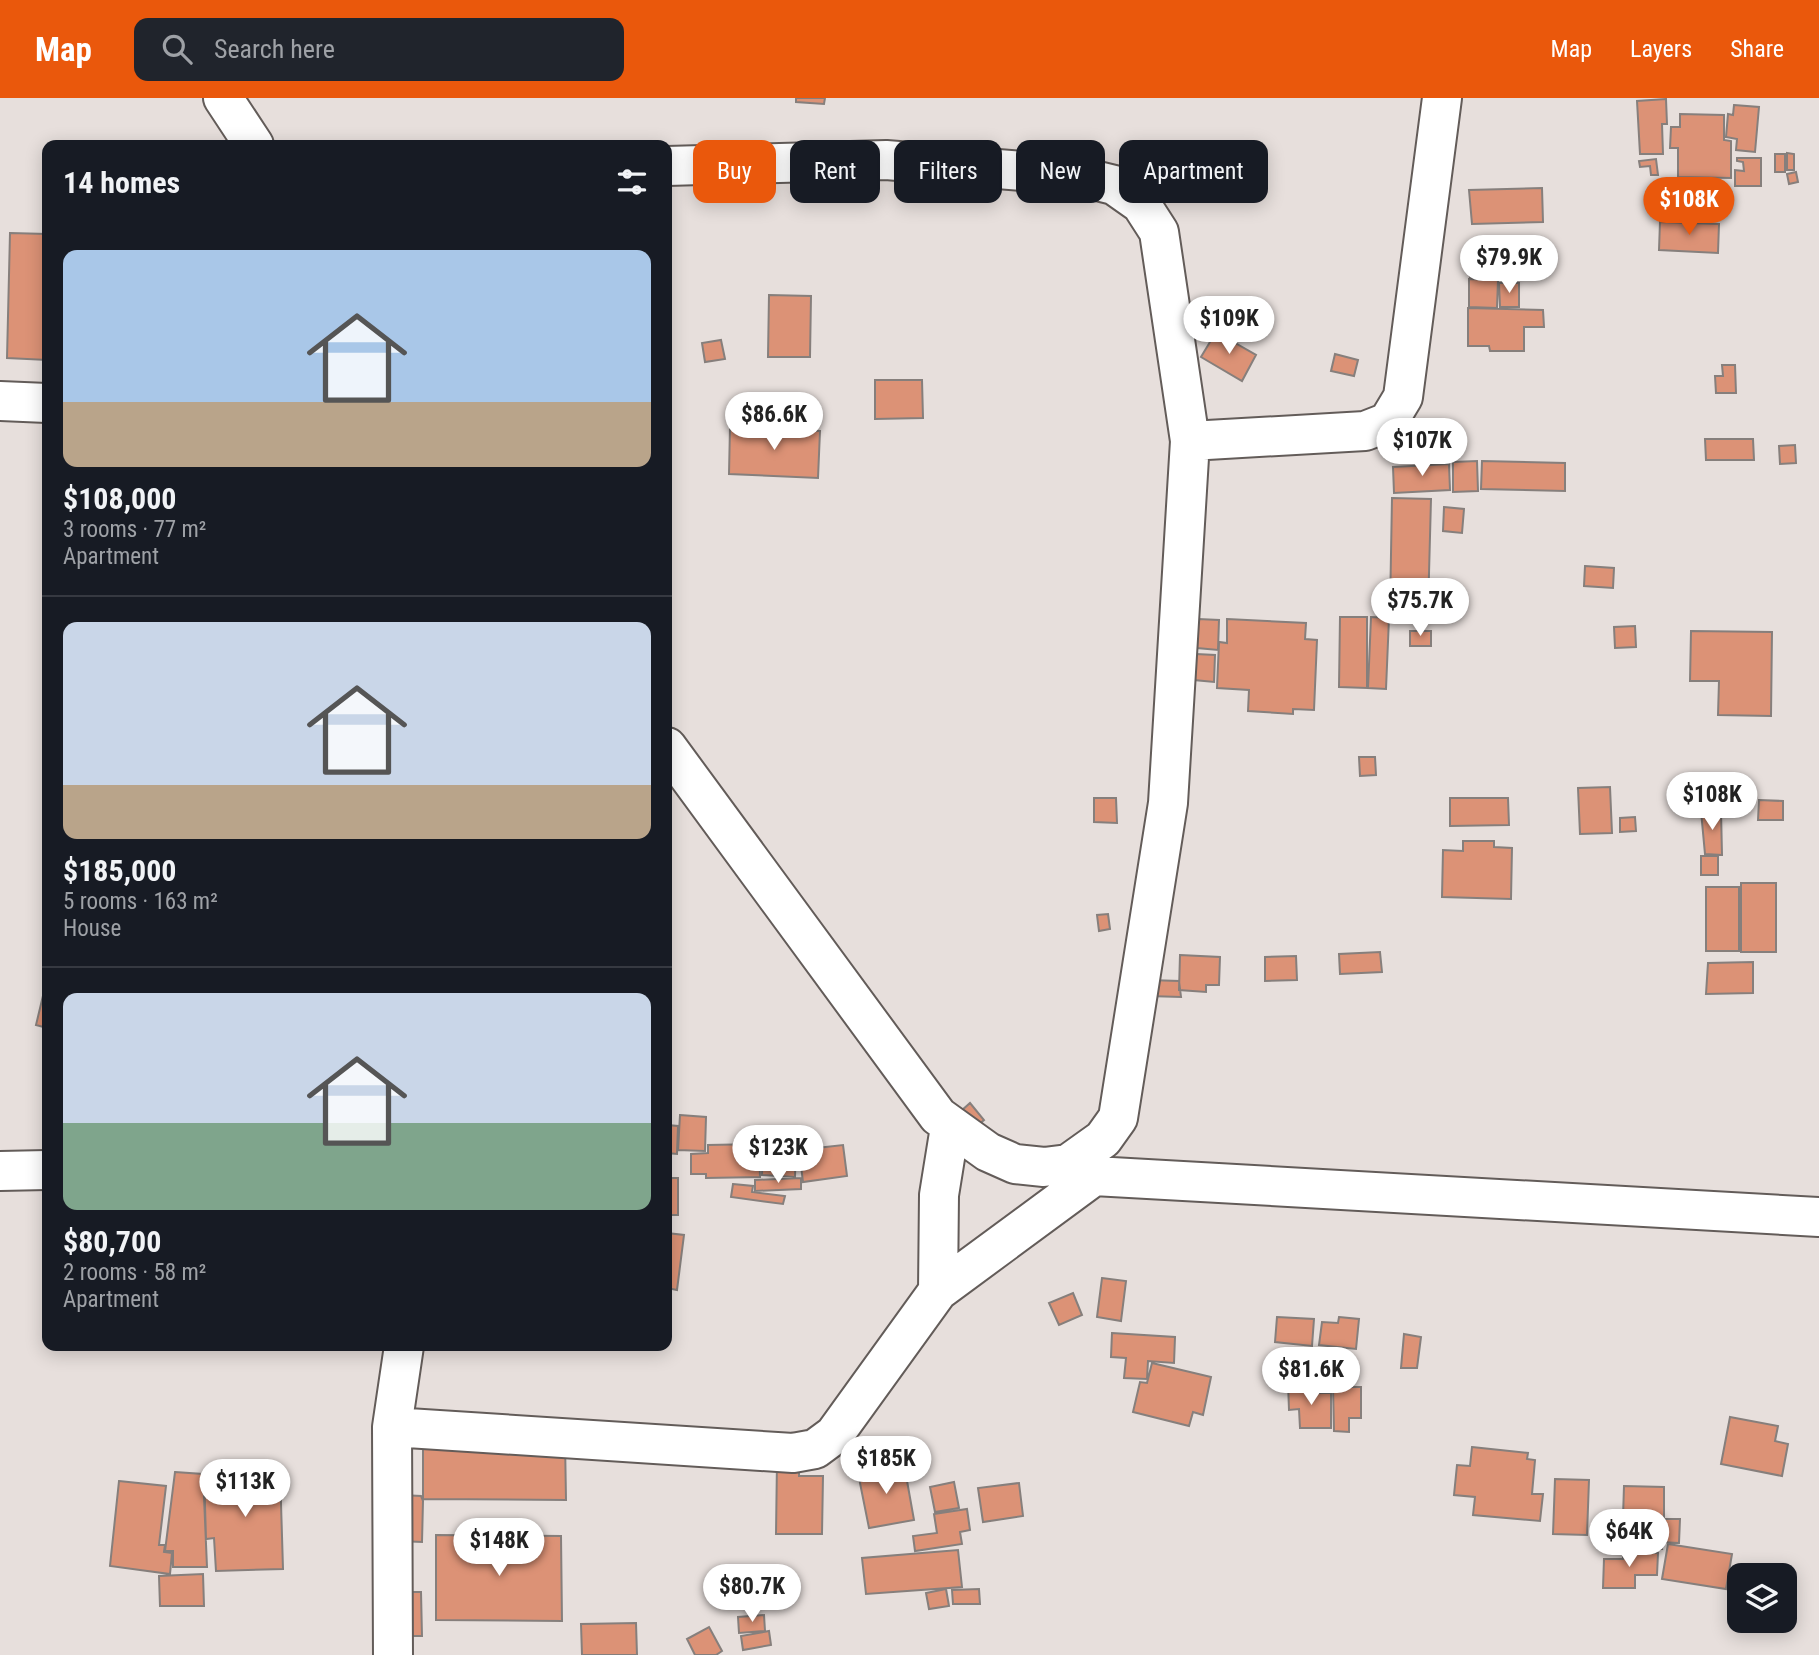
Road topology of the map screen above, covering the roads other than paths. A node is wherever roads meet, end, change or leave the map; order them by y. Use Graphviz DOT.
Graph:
graph roads {
  1 [pos="223,98"];
  2 [pos="1442,98"];
  3 [pos="251,140"];
  4 [pos="672,166"];
  5 [pos="0,401"];
  6 [pos="42,403"];
  7 [pos="1190,441"];
  8 [pos="672,754"];
  9 [pos="950,1126"];
  10 [pos="42,1170"];
  11 [pos="1081,1170"];
  12 [pos="0,1171"];
  13 [pos="1819,1217"];
  14 [pos="938,1291"];
  15 [pos="403,1351"];
  16 [pos="392,1427"];
  17 [pos="393,1655"];
  1 -- 3 [label="street"];
  2 -- 7 [label="street"];
  4 -- 7 [label="street"];
  5 -- 6 [label="street"];
  7 -- 11 [label="street"];
  8 -- 9 [label="street"];
  9 -- 11 [label="street"];
  9 -- 14 [label="street"];
  10 -- 12 [label="street"];
  11 -- 13 [label="street"];
  11 -- 14 [label="street"];
  14 -- 16 [label="street"];
  15 -- 16 [label="street"];
  16 -- 17 [label="street"];
}
